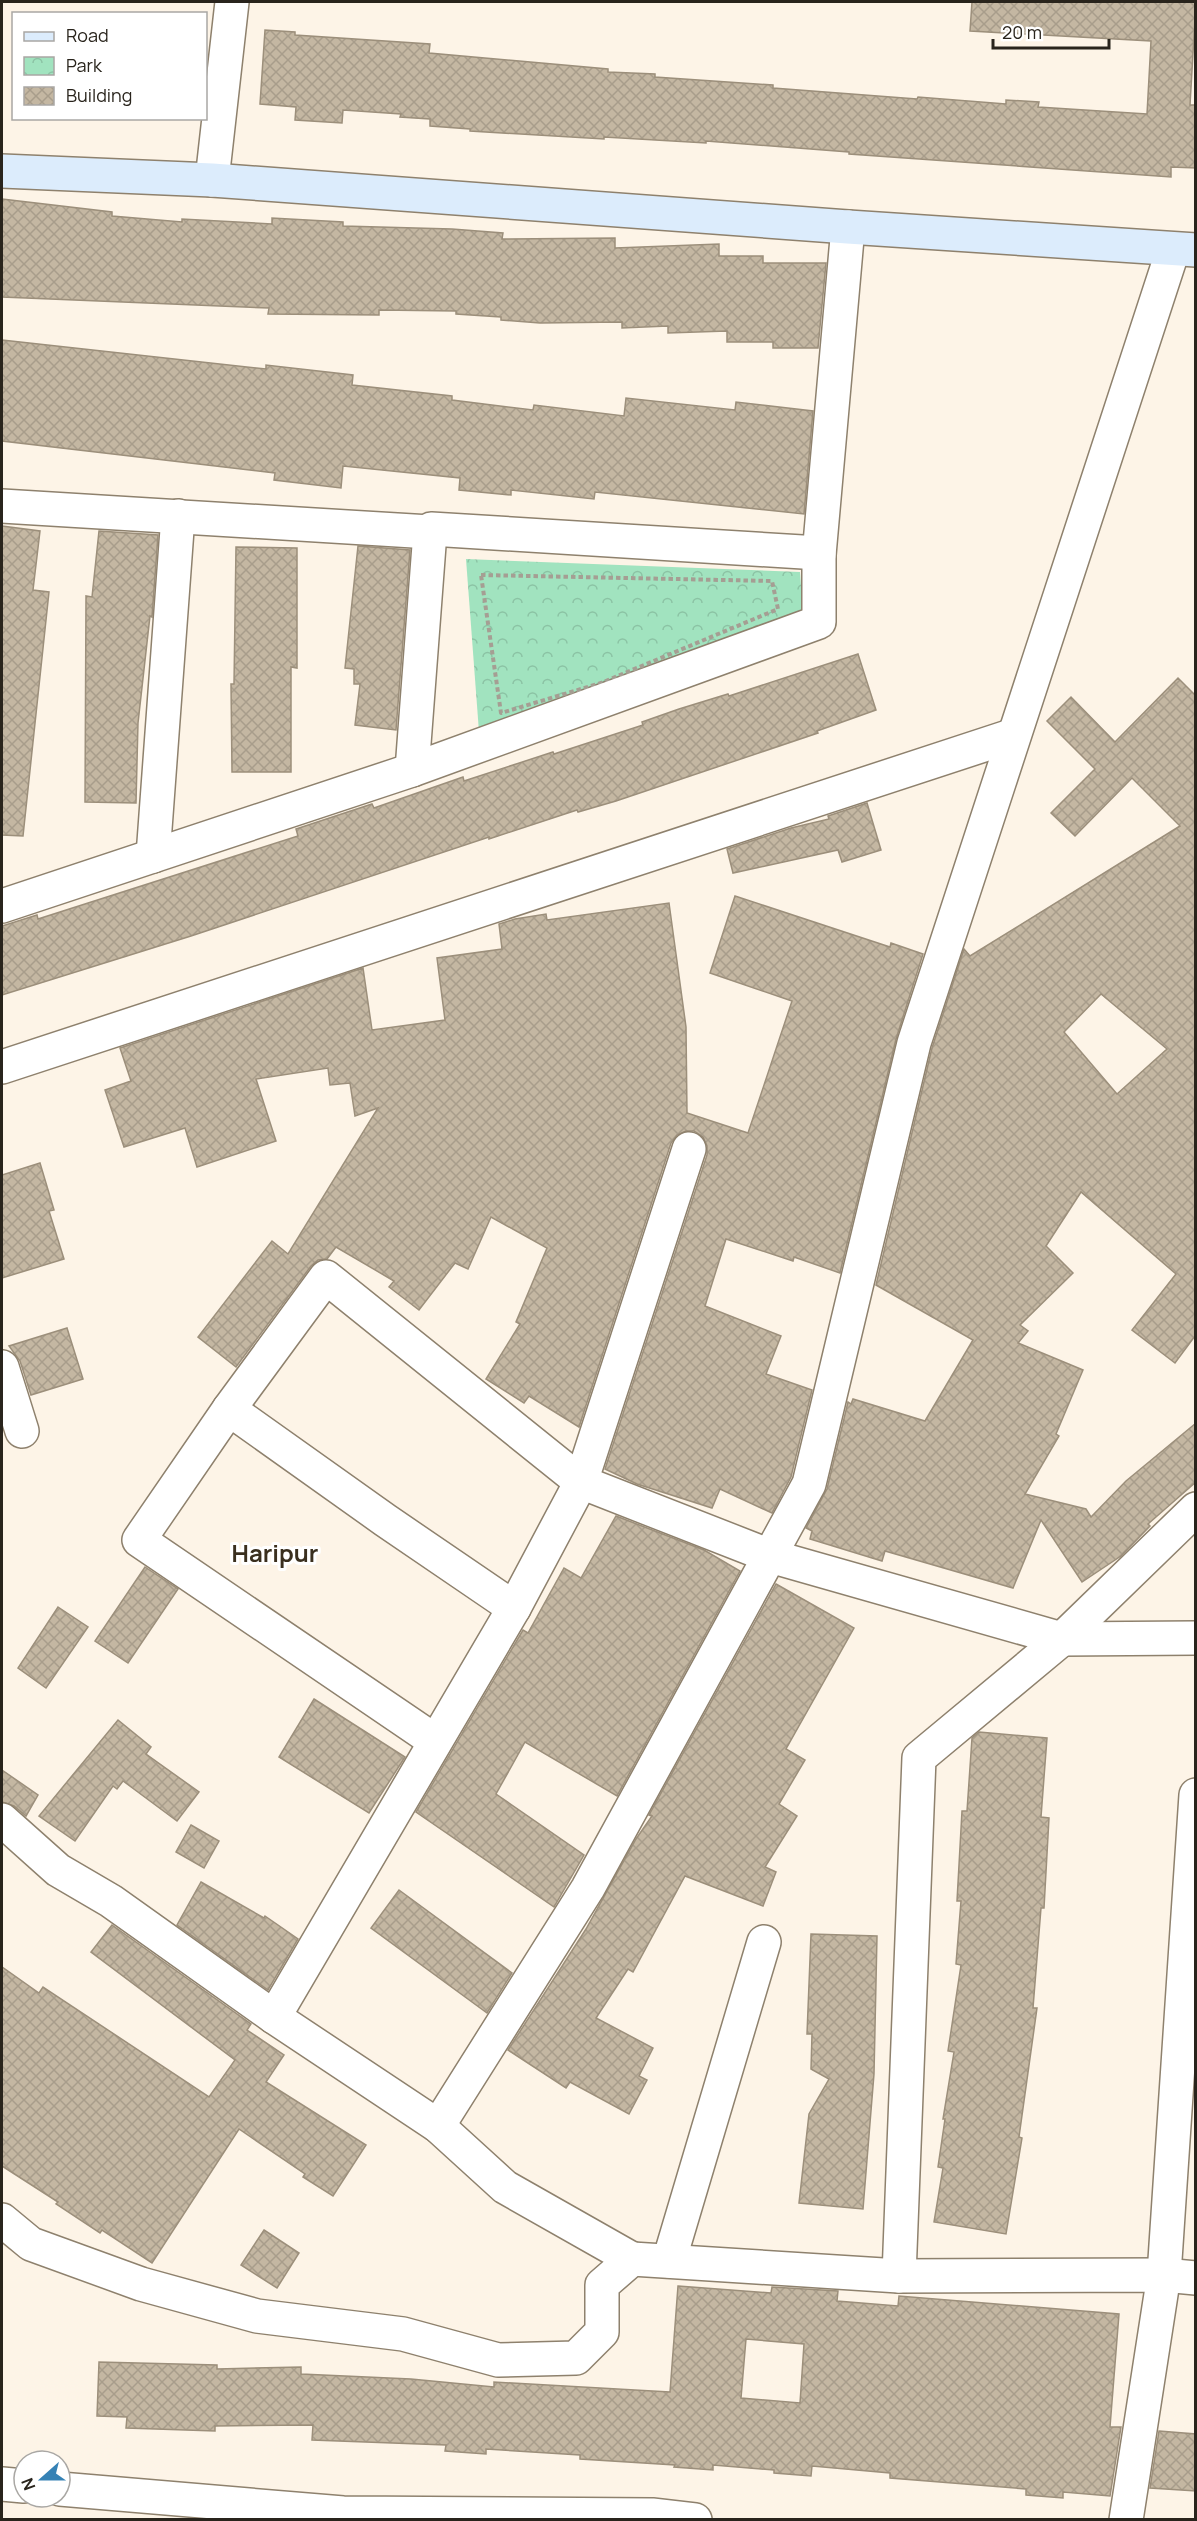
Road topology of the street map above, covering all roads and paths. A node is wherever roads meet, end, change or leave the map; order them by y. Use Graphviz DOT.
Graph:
graph roads {
  1 [pos="232,2"];
  2 [pos="2,171"];
  3 [pos="212,180"];
  4 [pos="848,227"];
  5 [pos="1184,250"];
  6 [pos="2,506"];
  7 [pos="178,516"];
  8 [pos="430,532"];
  9 [pos="819,555"];
  10 [pos="501,713"];
  11 [pos="1014,735"];
  12 [pos="412,770"];
  13 [pos="153,856"];
  14 [pos="2,906"];
  15 [pos="2,1066"];
  16 [pos="689,1149"];
  17 [pos="2,1367"];
  18 [pos="229,1409"];
  19 [pos="22,1431"];
  20 [pos="581,1482"];
  21 [pos="1196,1509"];
  22 [pos="770,1556"];
  23 [pos="514,1608"];
  24 [pos="1196,1638"];
  25 [pos="1062,1639"];
  26 [pos="435,1740"];
  27 [pos="1196,1795"];
  28 [pos="2,1820"];
  29 [pos="764,1942"];
  30 [pos="274,2017"];
  31 [pos="438,2126"];
  32 [pos="2,2220"];
  33 [pos="632,2259"];
  34 [pos="669,2261"];
  35 [pos="899,2276"];
  36 [pos="1180,2276"];
  37 [pos="72,2490"];
  38 [pos="343,2516"];
  39 [pos="652,2517"];
  40 [pos="695,2520"];
  41 [pos="1126,2520"];
  1 -- 3 [label="street"];
  2 -- 3 [label="street"];
  3 -- 4 [label="street"];
  4 -- 5 [label="street"];
  4 -- 9 [label="street"];
  5 -- 11 [label="street"];
  6 -- 7 [label="street"];
  7 -- 8 [label="street"];
  7 -- 13 [label="street"];
  8 -- 9 [label="street"];
  8 -- 12 [label="street"];
  9 -- 12 [label="street"];
  10 -- 10 [label="path"];
  11 -- 15 [label="street"];
  11 -- 22 [label="street"];
  12 -- 13 [label="street"];
  13 -- 14 [label="street"];
  16 -- 20 [label="street"];
  17 -- 19 [label="street"];
  18 -- 20 [label="street"];
  18 -- 23 [label="street"];
  18 -- 26 [label="street"];
  20 -- 22 [label="street"];
  20 -- 23 [label="street"];
  21 -- 25 [label="street"];
  22 -- 25 [label="street"];
  22 -- 31 [label="street"];
  23 -- 26 [label="street"];
  24 -- 25 [label="street"];
  25 -- 35 [label="street"];
  26 -- 30 [label="street"];
  27 -- 36 [label="street"];
  28 -- 30 [label="street"];
  29 -- 34 [label="street"];
  30 -- 31 [label="street"];
  31 -- 33 [label="street"];
  32 -- 33 [label="street"];
  33 -- 34 [label="street"];
  34 -- 35 [label="street"];
  35 -- 36 [label="street"];
  36 -- 41 [label="street"];
  37 -- 38 [label="street"];
  38 -- 39 [label="street"];
  39 -- 40 [label="street"];
}
